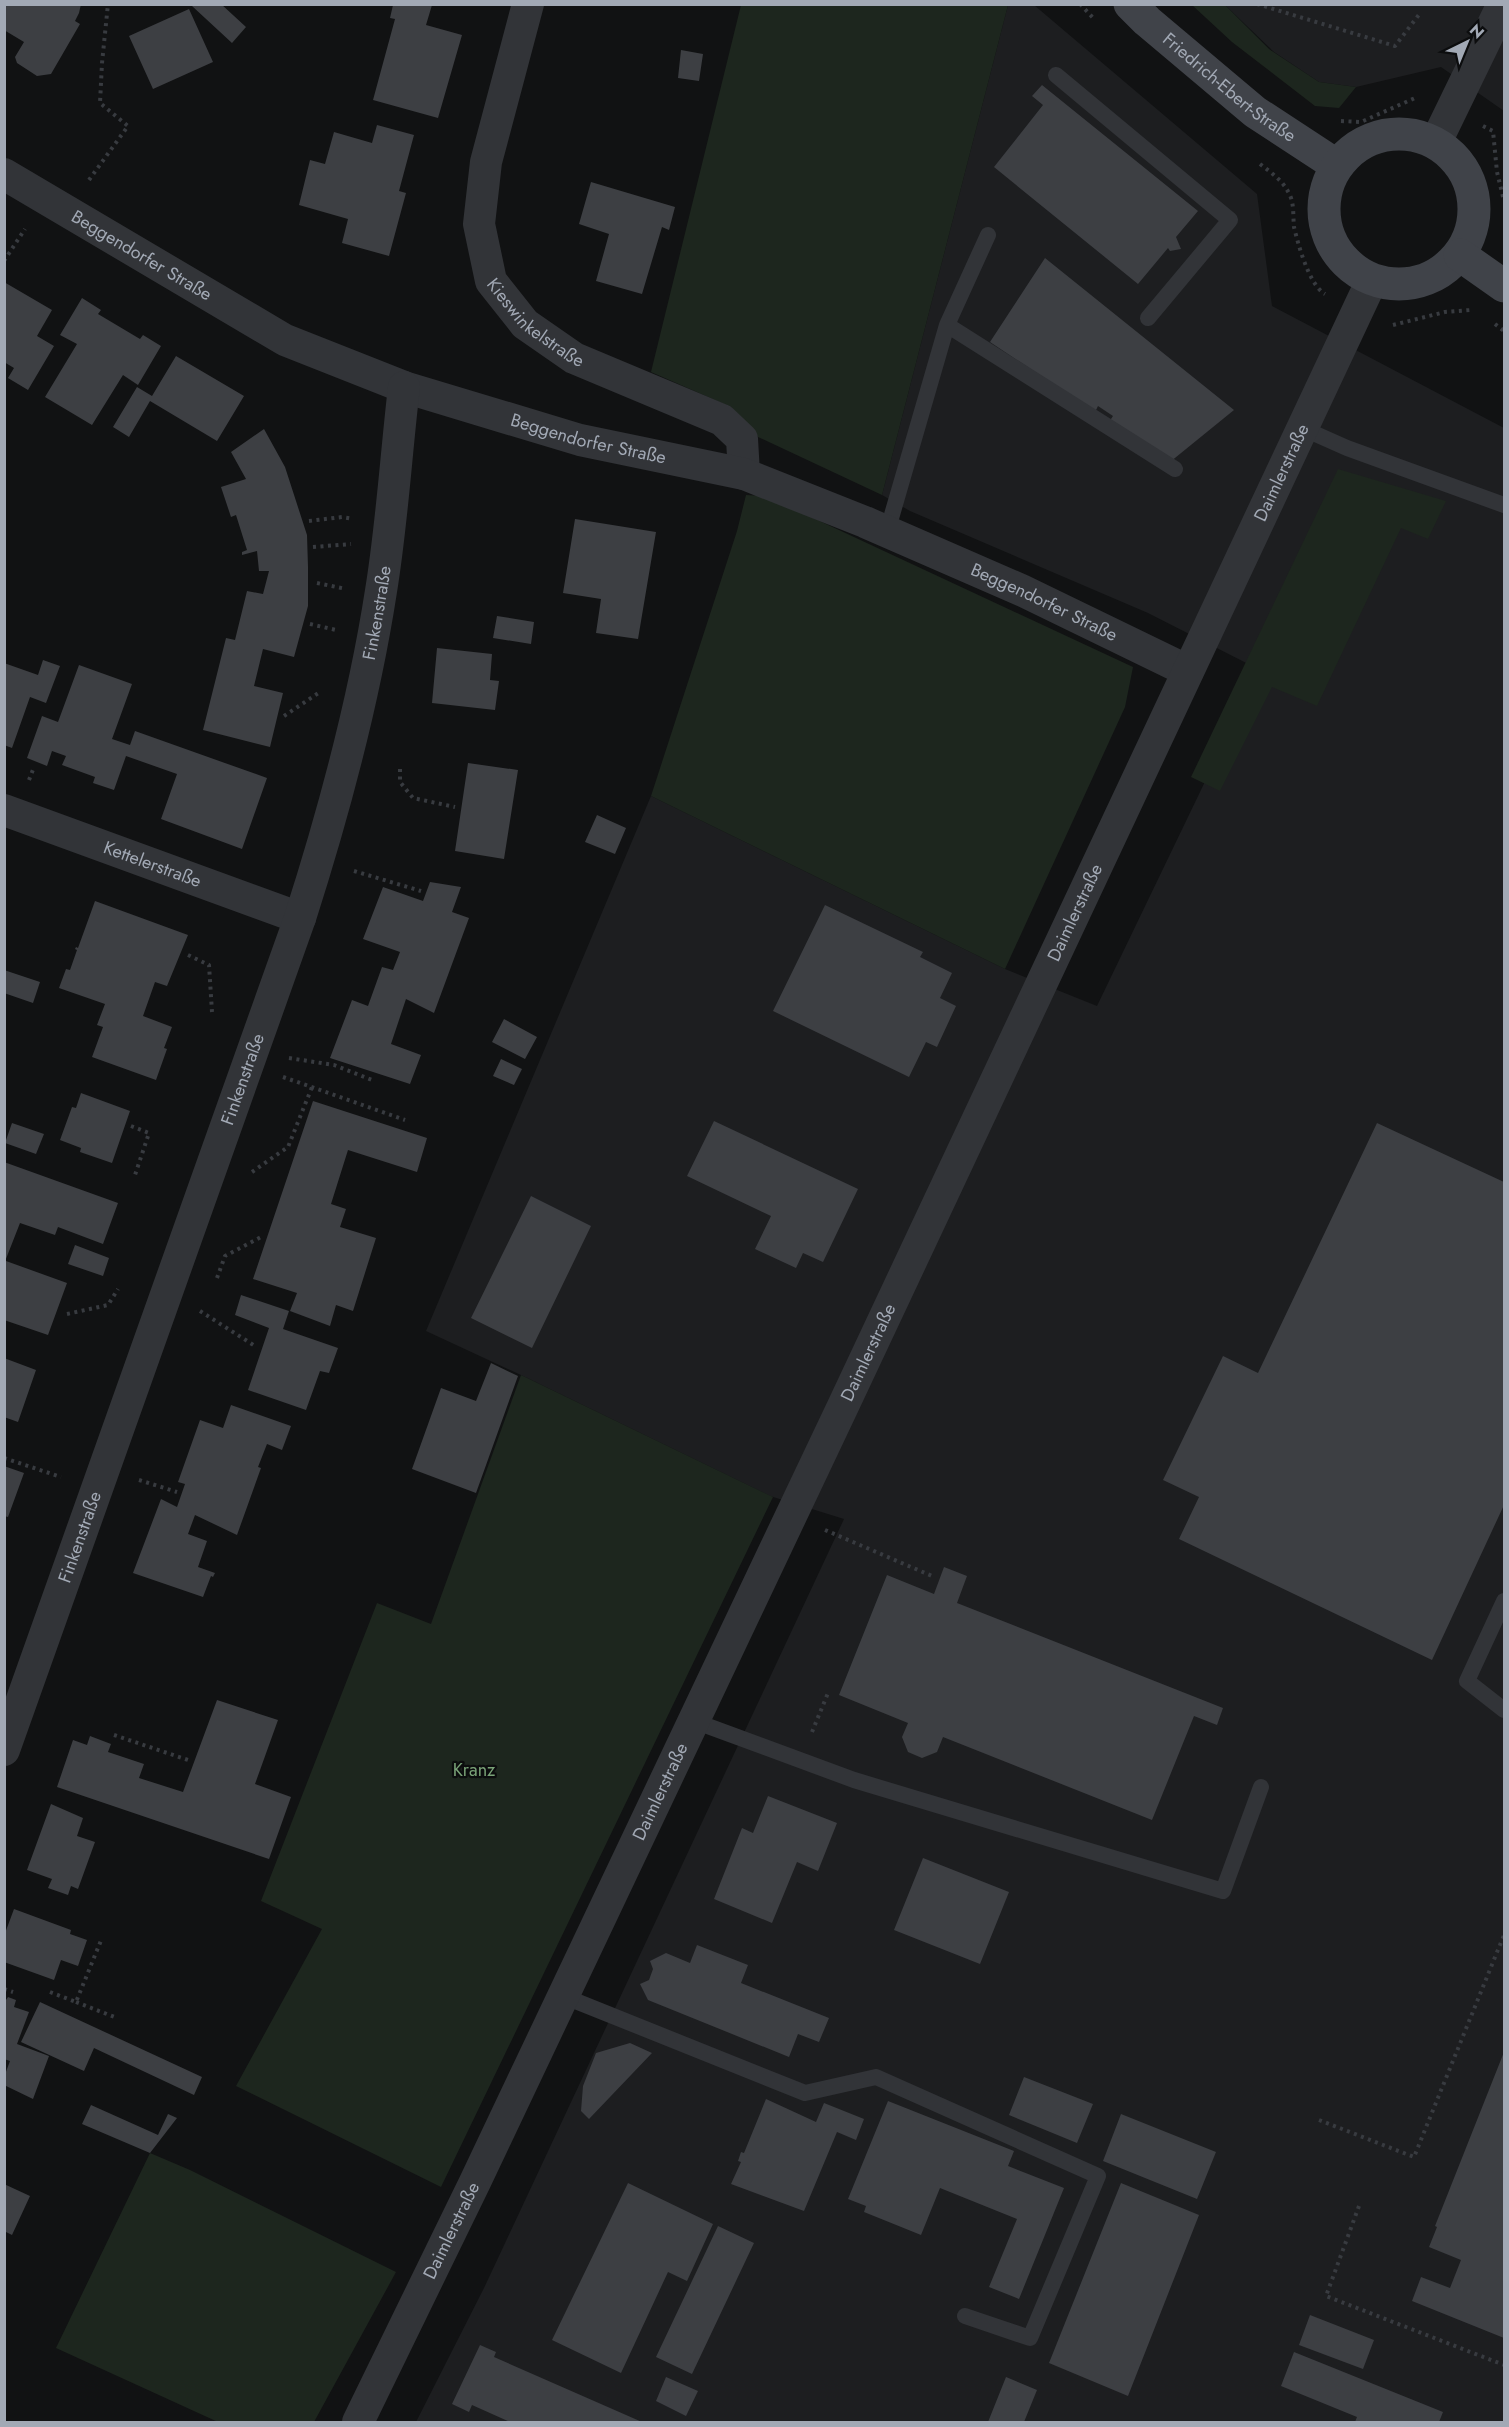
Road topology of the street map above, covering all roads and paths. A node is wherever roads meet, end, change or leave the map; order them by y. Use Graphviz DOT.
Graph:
graph roads {
  1 [pos="108,4"];
  2 [pos="528,4"];
  3 [pos="1080,4"];
  4 [pos="1130,4"];
  5 [pos="1257,4"];
  6 [pos="1503,4"];
  7 [pos="1420,12"];
  8 [pos="1096,20"];
  9 [pos="1056,75"];
  10 [pos="1452,113"];
  11 [pos="1335,121"];
  12 [pos="1436,142"];
  13 [pos="1256,161"];
  14 [pos="1336,165"];
  15 [pos="4,174"];
  16 [pos="88,180"];
  17 [pos="1504,201"];
  18 [pos="988,235"];
  19 [pos="1460,255"];
  20 [pos="1372,280"];
  21 [pos="1504,286"];
  22 [pos="1356,311"];
  23 [pos="1480,315"];
  24 [pos="1148,318"];
  25 [pos="1488,320"];
  26 [pos="947,325"];
  27 [pos="1504,331"];
  28 [pos="404,387"];
  29 [pos="1302,428"];
  30 [pos="1175,469"];
  31 [pos="744,474"];
  32 [pos="1504,505"];
  33 [pos="309,521"];
  34 [pos="389,524"];
  35 [pos="887,532"];
  36 [pos="1188,671"];
  37 [pos="320,692"];
  38 [pos="284,716"];
  39 [pos="400,769"];
  40 [pos="455,807"];
  41 [pos="4,810"];
  42 [pos="319,860"];
  43 [pos="421,891"];
  44 [pos="300,918"];
  45 [pos="188,955"];
  46 [pos="212,1012"];
  47 [pos="251,1057"];
  48 [pos="372,1080"];
  49 [pos="312,1087"];
  50 [pos="405,1120"];
  51 [pos="131,1126"];
  52 [pos="252,1172"];
  53 [pos="134,1178"];
  54 [pos="261,1237"];
  55 [pos="217,1278"];
  56 [pos="118,1289"];
  57 [pos="203,1302"];
  58 [pos="67,1314"];
  59 [pos="255,1346"];
  60 [pos="4,1458"];
  61 [pos="97,1489"];
  62 [pos="791,1515"];
  63 [pos="932,1576"];
  64 [pos="1504,1601"];
  65 [pos="828,1693"];
  66 [pos="1504,1710"];
  67 [pos="693,1721"];
  68 [pos="114,1735"];
  69 [pos="4,1750"];
  70 [pos="189,1760"];
  71 [pos="800,1761"];
  72 [pos="1261,1787"];
  73 [pos="1504,1935"];
  74 [pos="102,1938"];
  75 [pos="4,1989"];
  76 [pos="13,1992"];
  77 [pos="50,1992"];
  78 [pos="563,1996"];
  79 [pos="76,2002"];
  80 [pos="117,2018"];
  81 [pos="1319,2120"];
  82 [pos="1359,2206"];
  83 [pos="965,2316"];
  84 [pos="1504,2365"];
  85 [pos="358,2422"];
  1 -- 16 [label="path"];
  2 -- 31 [label="street, Kieswinkelstraße"];
  3 -- 8 [label="path"];
  4 -- 14 [label="main road, Friedrich-Ebert-Straße"];
  5 -- 7 [label="path"];
  6 -- 10 [label="street"];
  9 -- 24 [label="lane"];
  10 -- 11 [label="path"];
  10 -- 12 [label="street"];
  10 -- 17 [label="path"];
  12 -- 14 [label="main road"];
  12 -- 19 [label="main road"];
  13 -- 22 [label="path"];
  14 -- 20 [label="main road"];
  15 -- 28 [label="street, Beggendorfer Straße"];
  18 -- 26 [label="lane"];
  19 -- 20 [label="main road"];
  19 -- 21 [label="main road"];
  20 -- 22 [label="street, Daimlerstraße"];
  22 -- 23 [label="path"];
  22 -- 29 [label="street, Daimlerstraße"];
  25 -- 27 [label="path"];
  26 -- 30 [label="lane"];
  26 -- 35 [label="lane"];
  28 -- 31 [label="street, Beggendorfer Straße"];
  28 -- 34 [label="street, Finkenstraße"];
  29 -- 32 [label="lane"];
  29 -- 36 [label="street, Daimlerstraße"];
  31 -- 35 [label="street, Beggendorfer Straße"];
  33 -- 34 [label="path"];
  34 -- 42 [label="street, Finkenstraße"];
  35 -- 36 [label="street, Beggendorfer Straße"];
  36 -- 62 [label="street, Daimlerstraße"];
  37 -- 38 [label="path"];
  39 -- 40 [label="path"];
  41 -- 44 [label="street, Kettelerstraße"];
  42 -- 43 [label="path"];
  42 -- 44 [label="street, Finkenstraße"];
  44 -- 47 [label="street, Finkenstraße"];
  45 -- 46 [label="path"];
  47 -- 48 [label="path"];
  47 -- 49 [label="path"];
  47 -- 61 [label="street, Finkenstraße"];
  49 -- 50 [label="path"];
  49 -- 52 [label="path"];
  51 -- 53 [label="path"];
  54 -- 55 [label="path"];
  56 -- 58 [label="path"];
  57 -- 59 [label="path"];
  60 -- 61 [label="path"];
  61 -- 69 [label="street, Finkenstraße"];
  62 -- 63 [label="path"];
  62 -- 67 [label="street, Daimlerstraße"];
  64 -- 66 [label="lane"];
  65 -- 71 [label="path"];
  67 -- 71 [label="lane"];
  67 -- 78 [label="street, Daimlerstraße"];
  68 -- 70 [label="path"];
  71 -- 72 [label="lane"];
  73 -- 81 [label="path"];
  74 -- 79 [label="path"];
  75 -- 76 [label="path"];
  77 -- 79 [label="path"];
  78 -- 83 [label="lane"];
  78 -- 85 [label="street, Daimlerstraße"];
  79 -- 80 [label="path"];
  82 -- 84 [label="path"];
}
